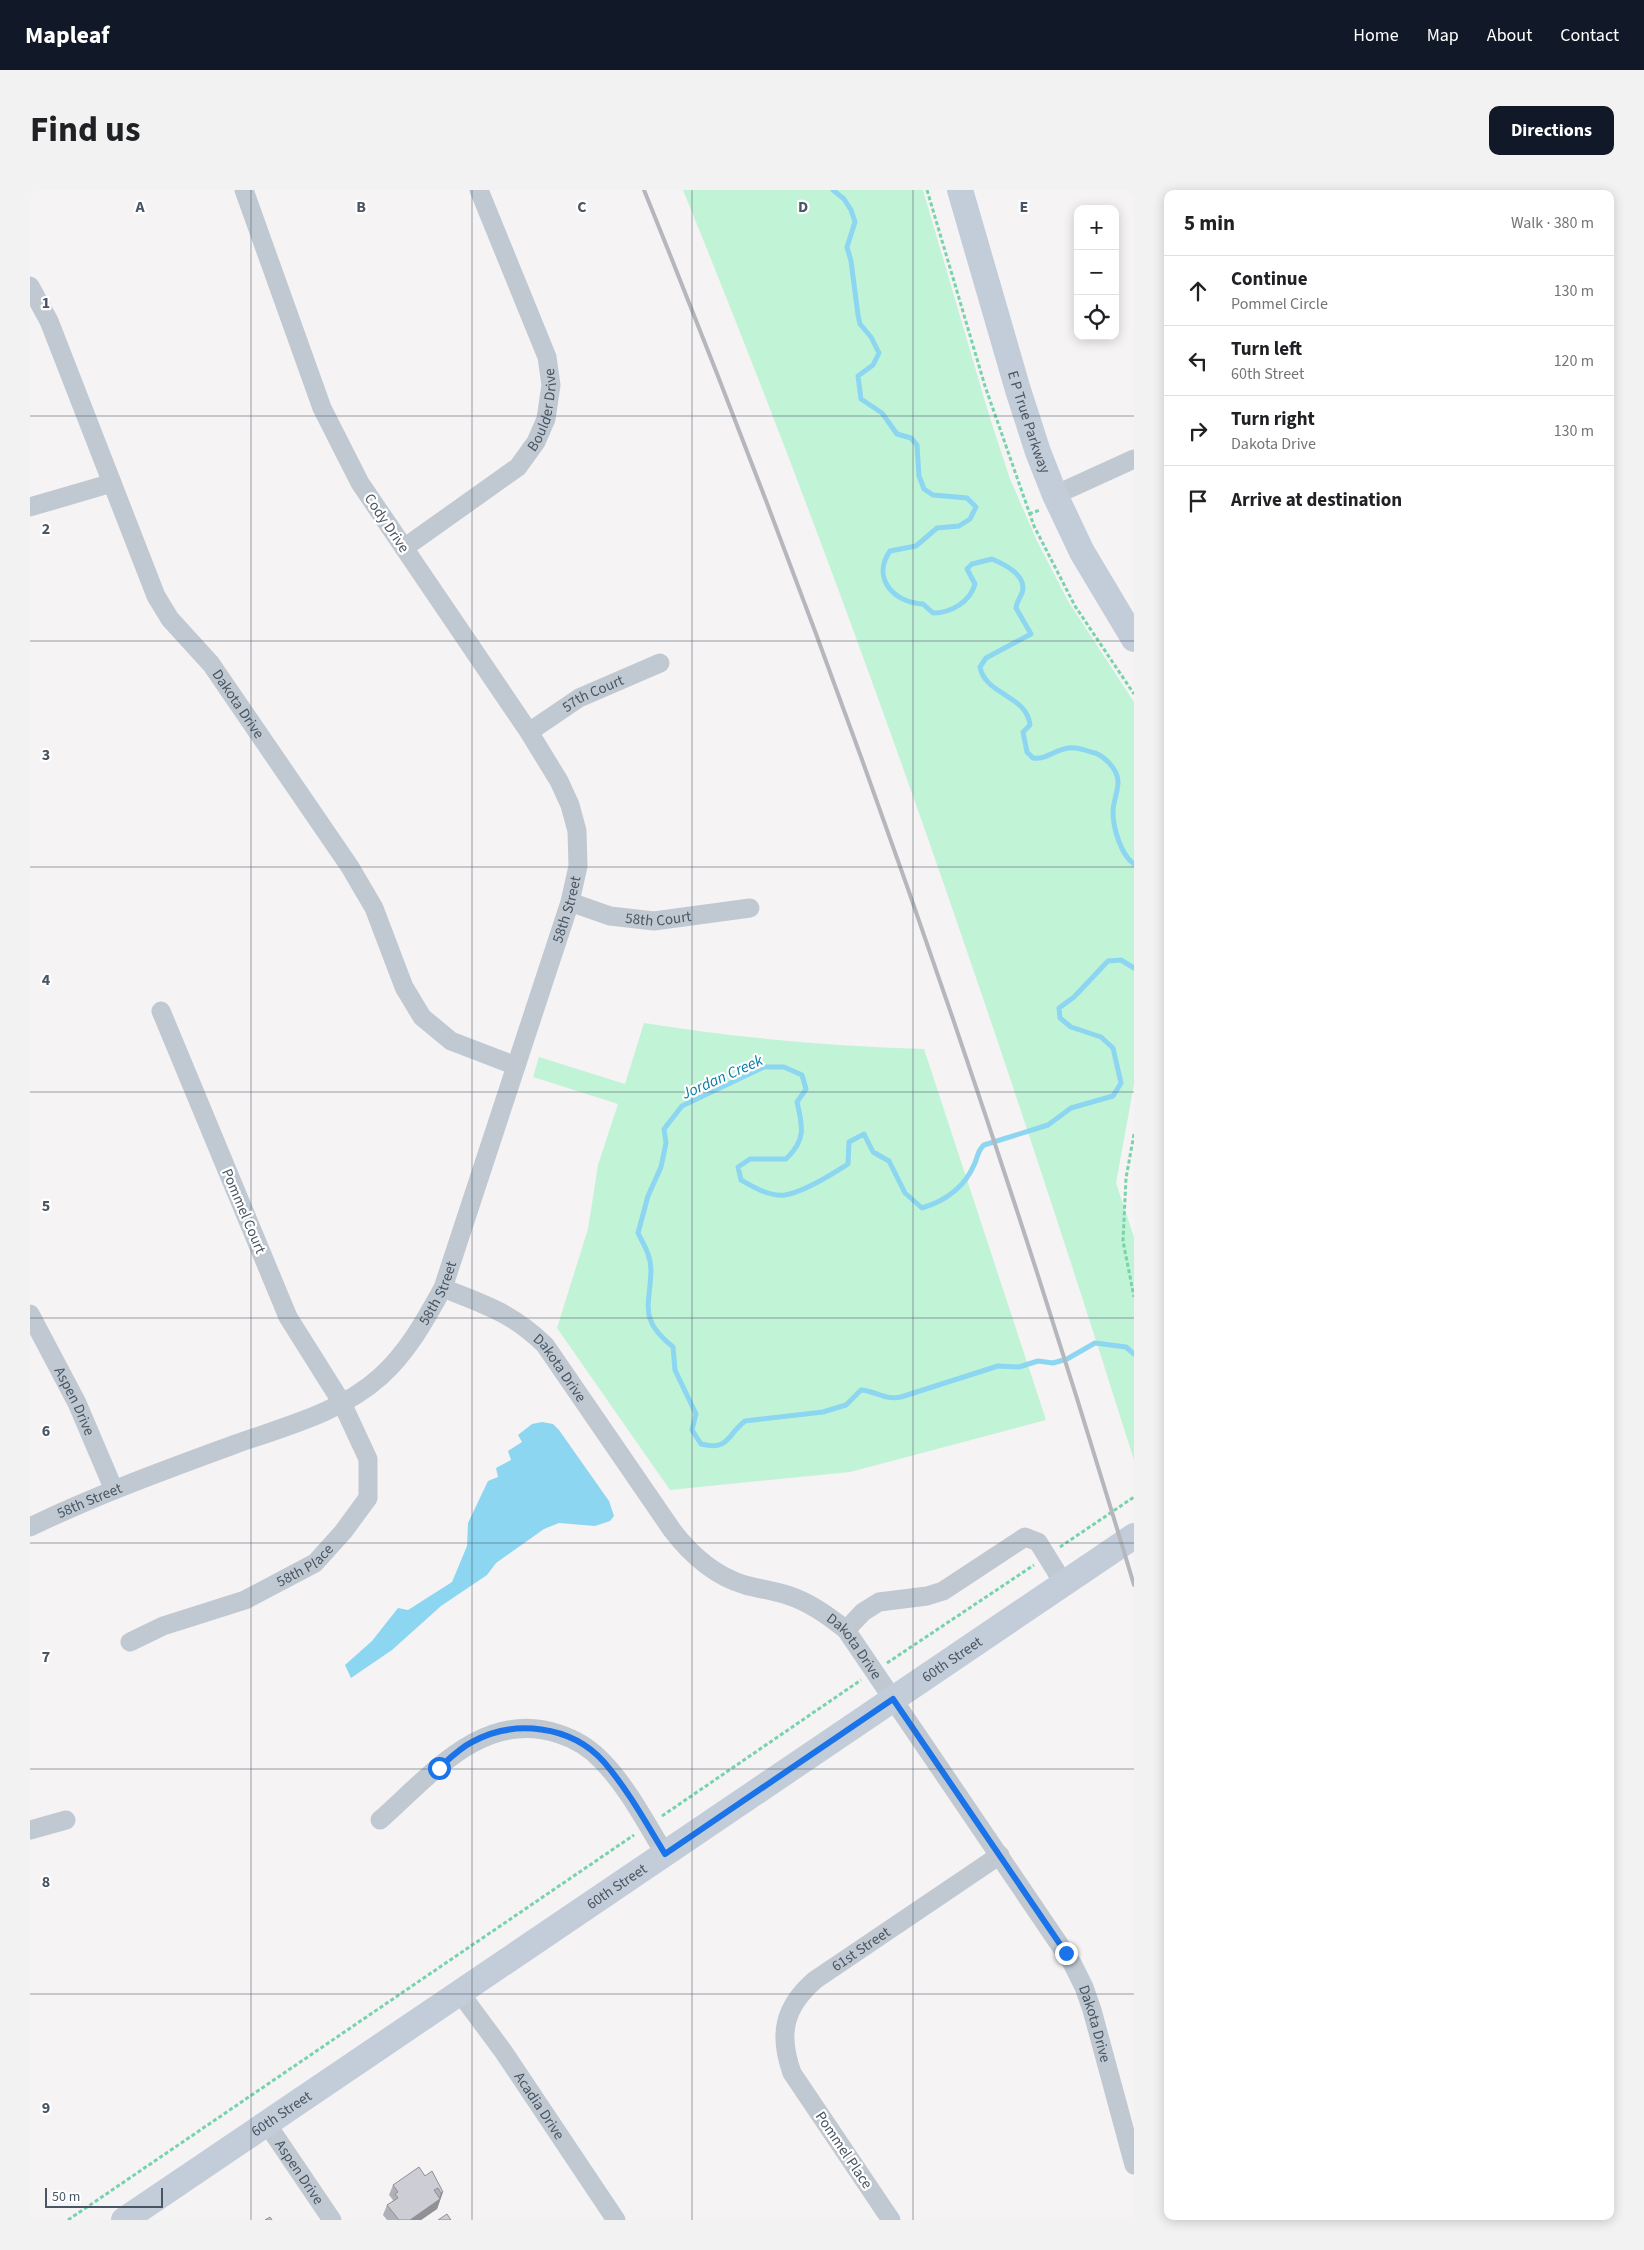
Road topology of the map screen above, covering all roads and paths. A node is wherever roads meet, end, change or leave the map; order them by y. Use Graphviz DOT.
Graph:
graph roads {
  1 [pos="244,190"];
  2 [pos="479,190"];
  3 [pos="960,190"];
  4 [pos="30,286"];
  5 [pos="1134,459"];
  6 [pos="112,483"];
  7 [pos="1055,495"];
  8 [pos="30,507"];
  9 [pos="404,548"];
  10 [pos="1134,639"];
  11 [pos="660,663"];
  12 [pos="529,732"];
  13 [pos="577,832"];
  14 [pos="570,902"];
  15 [pos="750,908"];
  16 [pos="161,1011"];
  17 [pos="516,1066"];
  18 [pos="1134,1134"];
  19 [pos="443,1288"];
  20 [pos="1134,1297"];
  21 [pos="30,1314"];
  22 [pos="342,1403"];
  23 [pos="114,1490"];
  24 [pos="1134,1497"];
  25 [pos="30,1527"];
  26 [pos="1134,1536"];
  27 [pos="1046,1557"];
  28 [pos="1064,1584"];
  29 [pos="846,1630"];
  30 [pos="130,1642"];
  31 [pos="892,1661"];
  32 [pos="858,1683"];
  33 [pos="893,1699"];
  34 [pos="66,1820"];
  35 [pos="380,1820"];
  36 [pos="656,1820"];
  37 [pos="30,1830"];
  38 [pos="637,1833"];
  39 [pos="665,1854"];
  40 [pos="1000,1855"];
  41 [pos="460,1992"];
  42 [pos="796,2080"];
  43 [pos="266,2124"];
  44 [pos="1134,2164"];
  45 [pos="68,2220"];
  46 [pos="124,2220"];
  47 [pos="332,2220"];
  48 [pos="616,2220"];
  49 [pos="891,2220"];
  1 -- 9 [label="street, Cody Drive"];
  2 -- 9 [label="street, Boulder Drive"];
  3 -- 7 [label="main road, E P True Parkway"];
  4 -- 6 [label="street, Dakota Drive"];
  5 -- 7 [label="street"];
  6 -- 8 [label="street"];
  6 -- 17 [label="street, Dakota Drive"];
  7 -- 10 [label="main road, E P True Parkway"];
  9 -- 12 [label="street, Cody Drive"];
  11 -- 12 [label="street, 57th Court"];
  12 -- 13 [label="street, Cody Drive"];
  13 -- 14 [label="street, 58th Street"];
  14 -- 15 [label="street, 58th Court"];
  14 -- 17 [label="street, 58th Street"];
  16 -- 22 [label="street, Pommel Court"];
  17 -- 19 [label="street, 58th Street"];
  18 -- 20 [label="path"];
  19 -- 22 [label="street, 58th Street"];
  19 -- 29 [label="street, Dakota Drive"];
  21 -- 23 [label="street, Aspen Drive"];
  22 -- 23 [label="street, 58th Street"];
  22 -- 30 [label="street, 58th Place"];
  23 -- 25 [label="street, 58th Street"];
  24 -- 27 [label="path"];
  26 -- 28 [label="main road, 60th Street"];
  27 -- 28 [label="street"];
  27 -- 29 [label="street"];
  27 -- 31 [label="path"];
  28 -- 33 [label="main road, 60th Street"];
  29 -- 33 [label="street, Dakota Drive"];
  32 -- 36 [label="path"];
  33 -- 39 [label="main road, 60th Street"];
  33 -- 40 [label="street, Dakota Drive"];
  34 -- 37 [label="street"];
  35 -- 39 [label="street"];
  38 -- 45 [label="path"];
  39 -- 41 [label="main road, 60th Street"];
  40 -- 42 [label="street, 61st Street"];
  40 -- 44 [label="street, Dakota Drive"];
  41 -- 43 [label="main road, 60th Street"];
  41 -- 48 [label="street, Acadia Drive"];
  42 -- 49 [label="street, Pommel Place"];
  43 -- 46 [label="main road, 60th Street"];
  43 -- 47 [label="street, Aspen Drive"];
}
